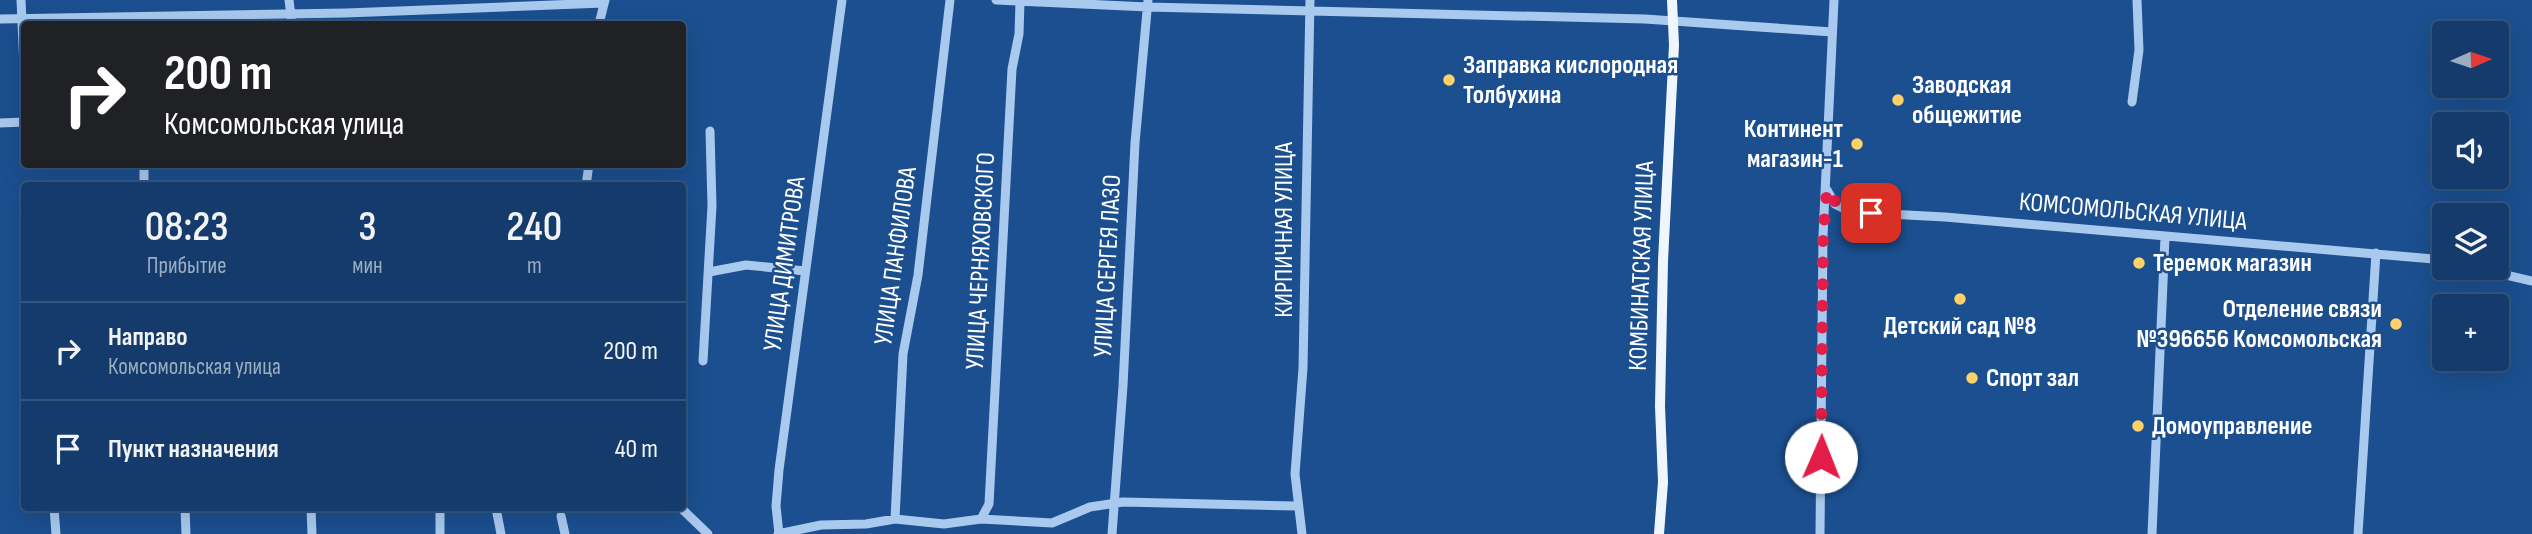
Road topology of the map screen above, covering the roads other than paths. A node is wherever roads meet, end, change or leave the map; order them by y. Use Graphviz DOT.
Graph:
graph roads {
  1 [pos="21,0"];
  2 [pos="289,0"];
  3 [pos="842,0"];
  4 [pos="950,0"];
  5 [pos="996,0"];
  6 [pos="1310,0"];
  7 [pos="1672,0"];
  8 [pos="1834,0"];
  9 [pos="2137,0"];
  10 [pos="604,2"];
  11 [pos="1020,2"];
  12 [pos="1148,4"];
  13 [pos="1310,11"];
  14 [pos="290,12"];
  15 [pos="22,18"];
  16 [pos="0,19"];
  17 [pos="22,21"];
  18 [pos="292,21"];
  19 [pos="600,21"];
  20 [pos="1672,21"];
  21 [pos="1832,32"];
  22 [pos="2132,102"];
  23 [pos="21,122"];
  24 [pos="0,123"];
  25 [pos="710,131"];
  26 [pos="1827,190"];
  27 [pos="2165,237"];
  28 [pos="2376,253"];
  29 [pos="2432,259"];
  30 [pos="805,271"];
  31 [pos="709,272"];
  32 [pos="2509,276"];
  33 [pos="2532,281"];
  34 [pos="703,362"];
  35 [pos="1112,504"];
  36 [pos="1296,506"];
  37 [pos="54,511"];
  38 [pos="185,511"];
  39 [pos="311,511"];
  40 [pos="440,511"];
  41 [pos="497,511"];
  42 [pos="684,511"];
  43 [pos="562,516"];
  44 [pos="895,519"];
  45 [pos="981,519"];
  46 [pos="943,529"];
  47 [pos="1301,530"];
  48 [pos="55,534"];
  49 [pos="186,534"];
  50 [pos="312,534"];
  51 [pos="440,534"];
  52 [pos="501,534"];
  53 [pos="565,534"];
  54 [pos="708,534"];
  55 [pos="779,534"];
  56 [pos="1112,534"];
  57 [pos="1659,534"];
  58 [pos="1820,534"];
  59 [pos="2152,534"];
  60 [pos="2358,534"];
  1 -- 15 [label="street"];
  2 -- 14 [label="street"];
  3 -- 30 [label="street, УЛИЦА ДИМИТРОВА"];
  4 -- 44 [label="street, УЛИЦА ПАНФИЛОВА"];
  5 -- 11 [label="street"];
  6 -- 13 [label="street, КИРПИЧНАЯ УЛИЦА"];
  7 -- 20 [label="main road, КОМБИНАТСКАЯ УЛИЦА"];
  8 -- 21 [label="street"];
  9 -- 22 [label="street"];
  10 -- 14 [label="street"];
  10 -- 19 [label="street"];
  11 -- 12 [label="street"];
  11 -- 45 [label="street, УЛИЦА ЧЕРНЯХОВСКОГО"];
  12 -- 13 [label="street"];
  12 -- 35 [label="street, УЛИЦА СЕРГЕЯ ЛАЗО"];
  13 -- 20 [label="street"];
  13 -- 36 [label="street, КИРПИЧНАЯ УЛИЦА"];
  14 -- 15 [label="street"];
  14 -- 18 [label="street"];
  15 -- 16 [label="street"];
  15 -- 17 [label="street"];
  20 -- 21 [label="street"];
  20 -- 57 [label="main road, КОМБИНАТСКАЯ УЛИЦА"];
  21 -- 26 [label="street"];
  23 -- 24 [label="street"];
  25 -- 31 [label="street"];
  26 -- 27 [label="street, КОМСОМОЛЬСКАЯ УЛИЦА"];
  26 -- 58 [label="street"];
  27 -- 28 [label="street, КОМСОМОЛЬСКАЯ УЛИЦА"];
  27 -- 59 [label="street"];
  28 -- 29 [label="street, КОМСОМОЛЬСКАЯ УЛИЦА"];
  28 -- 60 [label="street"];
  30 -- 31 [label="street"];
  30 -- 55 [label="street, УЛИЦА ДИМИТРОВА"];
  31 -- 34 [label="street"];
  32 -- 33 [label="street"];
  35 -- 36 [label="street"];
  35 -- 45 [label="street"];
  35 -- 56 [label="street, УЛИЦА СЕРГЕЯ ЛАЗО"];
  36 -- 47 [label="street, КИРПИЧНАЯ УЛИЦА"];
  37 -- 48 [label="street"];
  38 -- 49 [label="street"];
  39 -- 50 [label="street"];
  40 -- 51 [label="street"];
  41 -- 52 [label="street"];
  42 -- 54 [label="street"];
  43 -- 53 [label="street"];
  44 -- 46 [label="street"];
  44 -- 55 [label="street"];
  45 -- 46 [label="street"];
}
